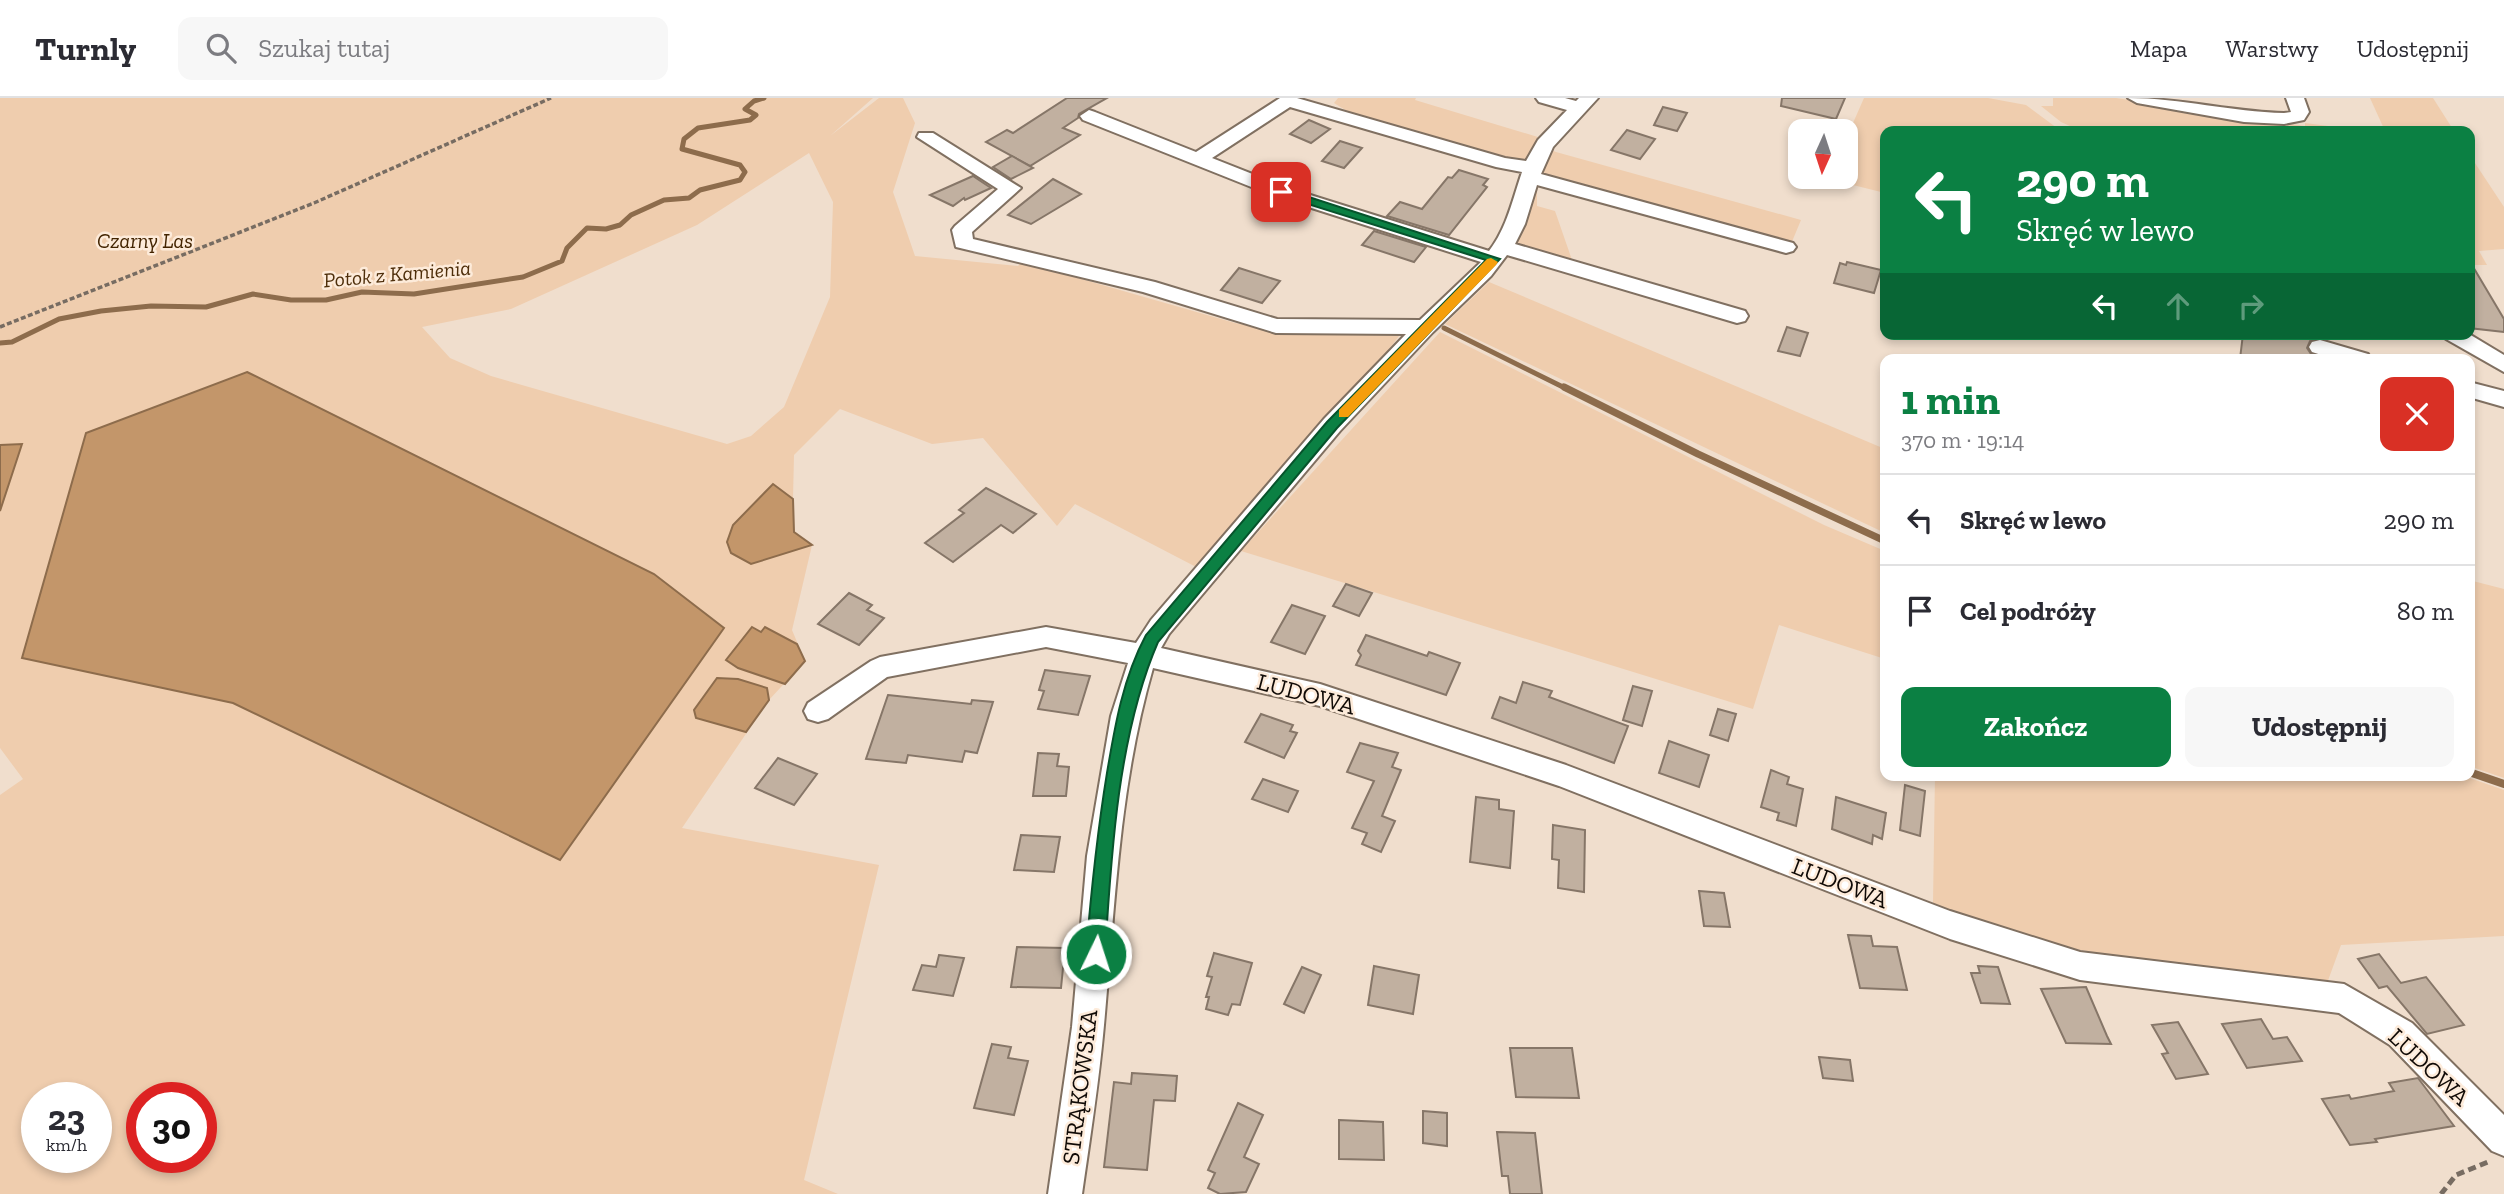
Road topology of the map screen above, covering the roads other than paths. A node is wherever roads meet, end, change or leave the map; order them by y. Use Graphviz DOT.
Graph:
graph roads {
  1 [pos="1545,98"];
  2 [pos="2137,98"];
  3 [pos="2295,98"];
  4 [pos="1584,103"];
  5 [pos="1089,116"];
  6 [pos="926,136"];
  7 [pos="1198,159"];
  8 [pos="1531,172"];
  9 [pos="1786,247"];
  10 [pos="1498,253"];
  11 [pos="1737,316"];
  12 [pos="1425,327"];
  13 [pos="2464,340"];
  14 [pos="2319,347"];
  15 [pos="2343,354"];
  16 [pos="2504,365"];
  17 [pos="2475,391"];
  18 [pos="2504,399"];
  19 [pos="1143,655"];
  20 [pos="818,710"];
  21 [pos="2498,1150"];
  22 [pos="1065,1194"];
  1 -- 4 [label="street"];
  2 -- 3 [label="street"];
  4 -- 8 [label="street, STRĄKOWSKA"];
  5 -- 7 [label="street"];
  6 -- 12 [label="street"];
  7 -- 8 [label="street"];
  7 -- 10 [label="street"];
  8 -- 9 [label="street"];
  8 -- 10 [label="street, STRĄKOWSKA"];
  10 -- 11 [label="street"];
  10 -- 12 [label="street, STRĄKOWSKA"];
  12 -- 19 [label="street, STRĄKOWSKA"];
  13 -- 16 [label="street"];
  14 -- 15 [label="street"];
  17 -- 18 [label="street"];
  19 -- 20 [label="street, LUDOWA"];
  19 -- 21 [label="street, LUDOWA"];
  19 -- 22 [label="street, STRĄKOWSKA"];
}
